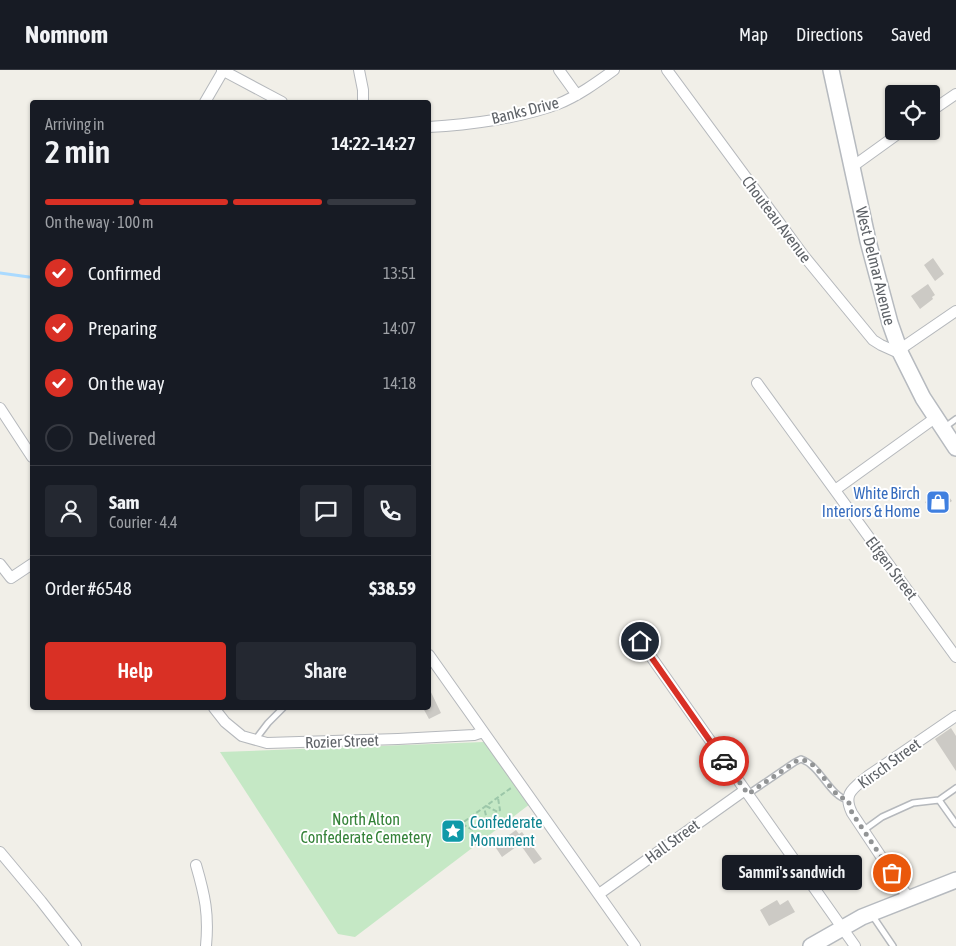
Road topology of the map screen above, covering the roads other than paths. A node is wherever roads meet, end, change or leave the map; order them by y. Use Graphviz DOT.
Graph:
graph roads {
  1 [pos="223,70"];
  2 [pos="359,70"];
  3 [pos="559,70"];
  4 [pos="614,70"];
  5 [pos="667,70"];
  6 [pos="831,70"];
  7 [pos="956,94"];
  8 [pos="577,95"];
  9 [pos="206,100"];
  10 [pos="278,100"];
  11 [pos="363,100"];
  12 [pos="940,105"];
  13 [pos="431,127"];
  14 [pos="890,140"];
  15 [pos="852,167"];
  16 [pos="956,311"];
  17 [pos="900,352"];
  18 [pos="757,383"];
  19 [pos="0,408"];
  20 [pos="956,420"];
  21 [pos="939,423"];
  22 [pos="956,448"];
  23 [pos="30,454"];
  24 [pos="835,490"];
  25 [pos="0,564"];
  26 [pos="30,565"];
  27 [pos="640,641"];
  28 [pos="956,657"];
  29 [pos="431,658"];
  30 [pos="216,710"];
  31 [pos="281,710"];
  32 [pos="956,716"];
  33 [pos="484,732"];
  34 [pos="254,740"];
  35 [pos="956,788"];
  36 [pos="746,792"];
  37 [pos="848,800"];
  38 [pos="939,800"];
  39 [pos="956,824"];
  40 [pos="864,830"];
  41 [pos="1,855"];
  42 [pos="196,865"];
  43 [pos="956,880"];
  44 [pos="599,894"];
  45 [pos="908,897"];
  46 [pos="870,913"];
  47 [pos="842,927"];
  48 [pos="76,946"];
  49 [pos="206,946"];
  50 [pos="635,946"];
  51 [pos="811,946"];
  52 [pos="855,946"];
  53 [pos="892,946"];
  1 -- 9 [label="street"];
  1 -- 10 [label="street"];
  2 -- 11 [label="street"];
  3 -- 8 [label="street"];
  4 -- 8 [label="street, Banks Drive"];
  5 -- 17 [label="street, Chouteau Avenue"];
  6 -- 15 [label="street, West Delmar Avenue"];
  7 -- 12 [label="street"];
  8 -- 13 [label="street, Banks Drive"];
  14 -- 15 [label="street"];
  15 -- 17 [label="street, West Delmar Avenue"];
  16 -- 17 [label="street"];
  17 -- 21 [label="street, West Delmar Avenue"];
  18 -- 24 [label="street, Elfgen Street"];
  19 -- 23 [label="street"];
  20 -- 21 [label="lane"];
  21 -- 22 [label="street, West Delmar Avenue"];
  21 -- 24 [label="street"];
  24 -- 28 [label="street, Elfgen Street"];
  25 -- 26 [label="street"];
  27 -- 36 [label="street"];
  29 -- 33 [label="street"];
  30 -- 34 [label="street, Rozier Street"];
  31 -- 34 [label="lane"];
  32 -- 37 [label="street, Kirsch Street"];
  33 -- 34 [label="street, Rozier Street"];
  33 -- 44 [label="street"];
  35 -- 38 [label="lane"];
  36 -- 37 [label="lane"];
  36 -- 44 [label="street, Hall Street"];
  36 -- 47 [label="street"];
  37 -- 40 [label="street, Kirsch Street"];
  38 -- 39 [label="lane"];
  38 -- 40 [label="lane"];
  40 -- 45 [label="street, Kirsch Street"];
  41 -- 48 [label="street"];
  42 -- 49 [label="street"];
  43 -- 45 [label="street"];
  44 -- 50 [label="street"];
  45 -- 46 [label="street"];
  46 -- 47 [label="street"];
  46 -- 53 [label="lane"];
  47 -- 51 [label="street"];
  47 -- 52 [label="street"];
}
